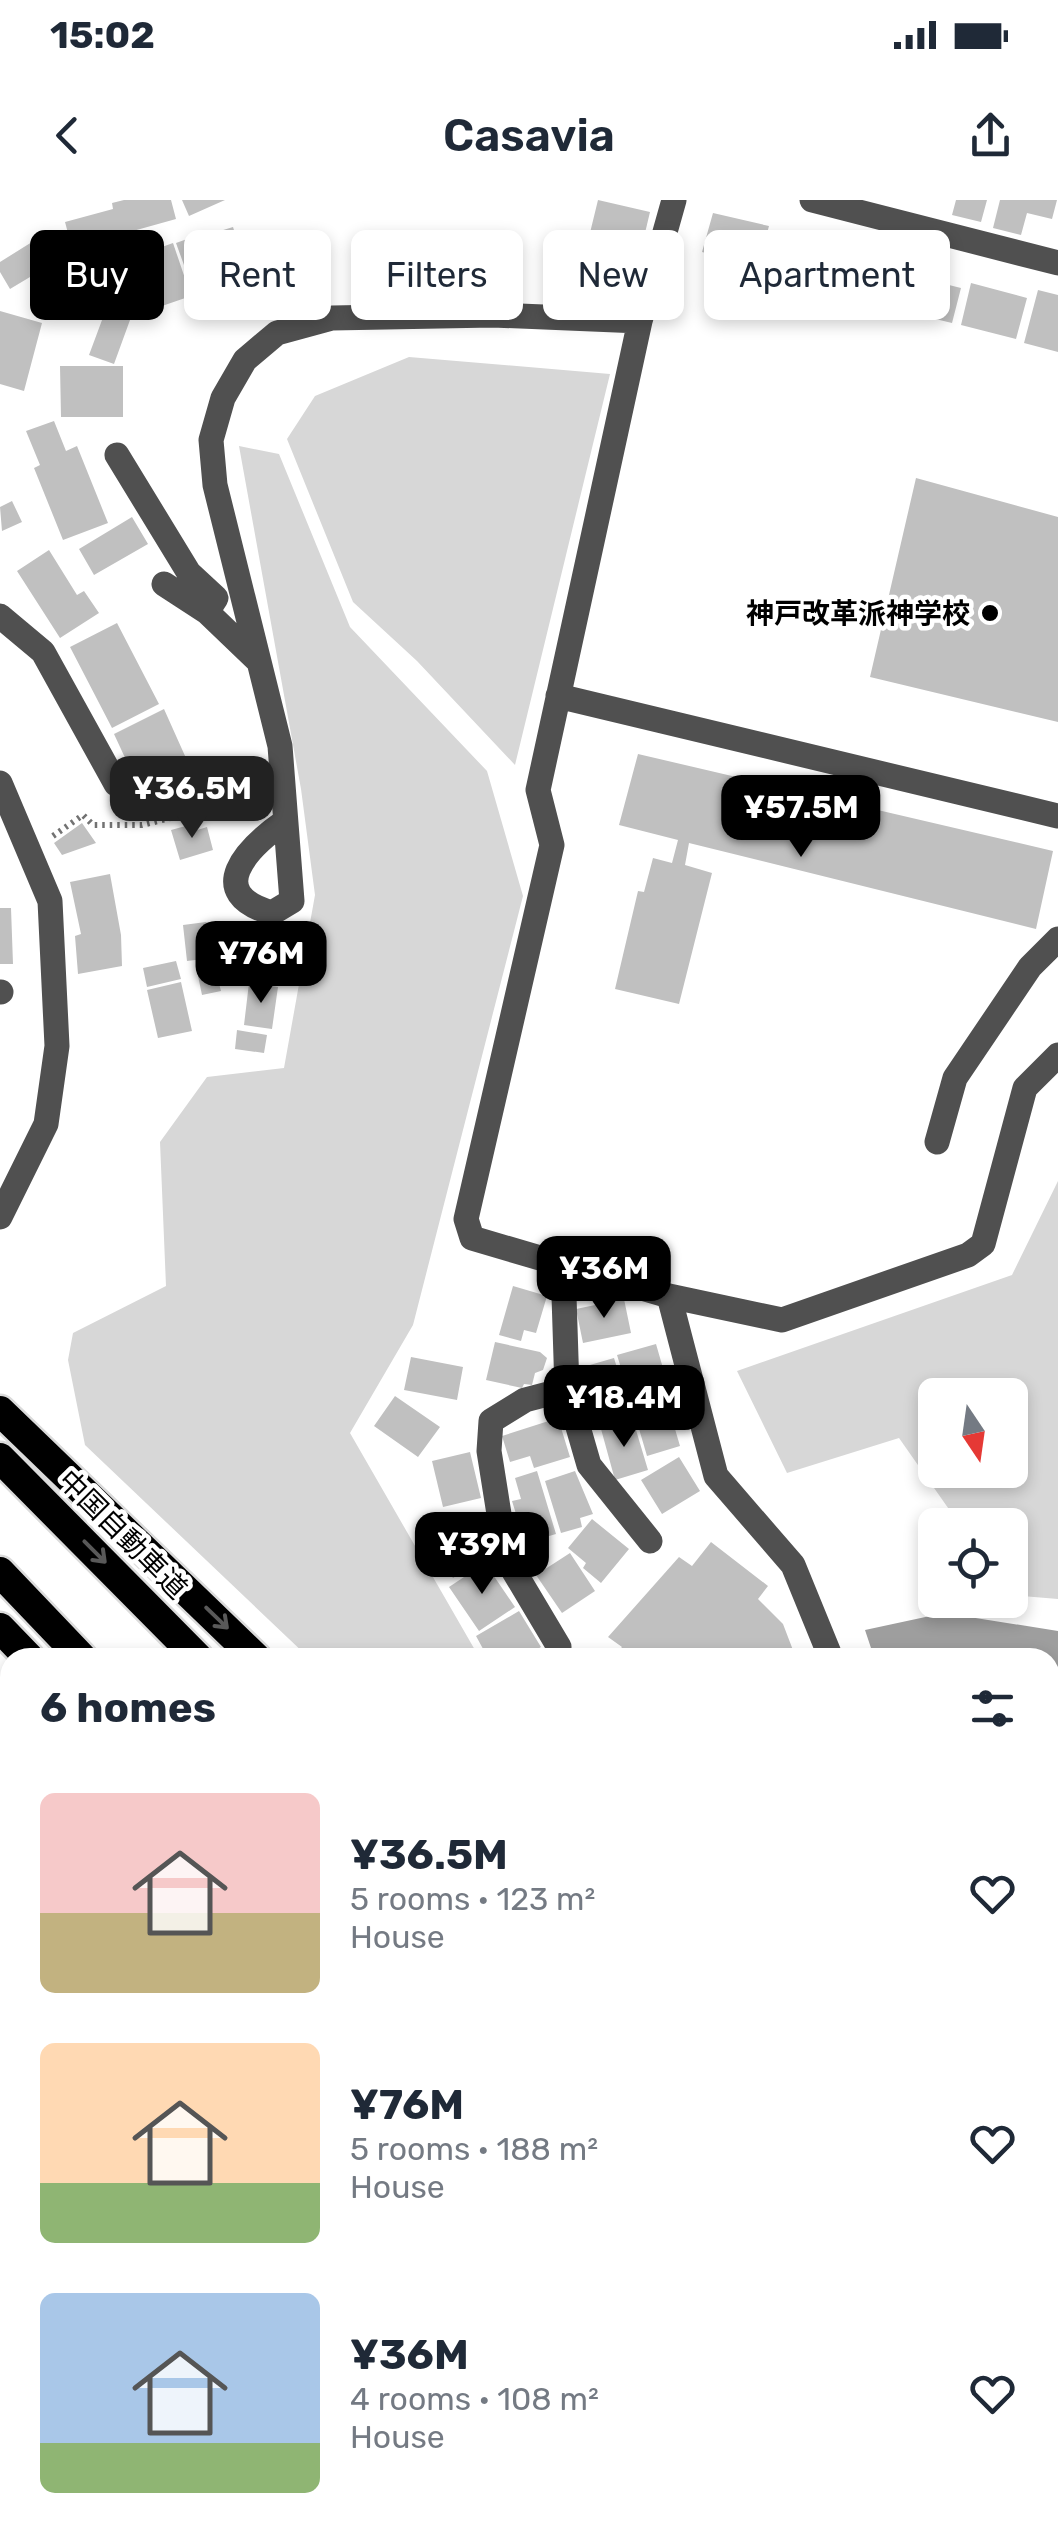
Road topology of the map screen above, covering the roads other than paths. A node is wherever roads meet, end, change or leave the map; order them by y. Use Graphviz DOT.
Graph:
graph roads {
  1 [pos="674,200"];
  2 [pos="812,200"];
  3 [pos="1058,263"];
  4 [pos="640,321"];
  5 [pos="117,454"];
  6 [pos="164,584"];
  7 [pos="207,612"];
  8 [pos="0,616"];
  9 [pos="259,663"];
  10 [pos="558,696"];
  11 [pos="0,784"];
  12 [pos="116,784"];
  13 [pos="1058,816"];
  14 [pos="284,822"];
  15 [pos="1058,939"];
  16 [pos="1058,1055"];
  17 [pos="936,1142"];
  18 [pos="0,1217"];
  19 [pos="563,1265"];
  20 [pos="669,1296"];
  21 [pos="567,1389"];
  22 [pos="0,1411"];
  23 [pos="0,1458"];
  24 [pos="650,1541"];
  25 [pos="0,1572"];
  26 [pos="0,1628"];
  27 [pos="558,1646"];
  28 [pos="19,1648"];
  29 [pos="72,1648"];
  30 [pos="188,1648"];
  31 [pos="246,1648"];
  32 [pos="827,1648"];
  1 -- 4 [label="street"];
  2 -- 3 [label="street"];
  4 -- 9 [label="street"];
  4 -- 10 [label="street"];
  5 -- 7 [label="street"];
  6 -- 7 [label="street"];
  7 -- 9 [label="street"];
  8 -- 12 [label="street"];
  9 -- 14 [label="street"];
  10 -- 13 [label="street"];
  10 -- 19 [label="street"];
  11 -- 18 [label="street"];
  15 -- 17 [label="street"];
  16 -- 20 [label="street"];
  19 -- 20 [label="street"];
  19 -- 21 [label="street"];
  20 -- 32 [label="street"];
  21 -- 24 [label="street"];
  21 -- 27 [label="street"];
  22 -- 31 [label="highway, one-way"];
  23 -- 30 [label="highway, 中国自動車道, one-way"];
  25 -- 29 [label="highway"];
  26 -- 28 [label="highway"];
}
